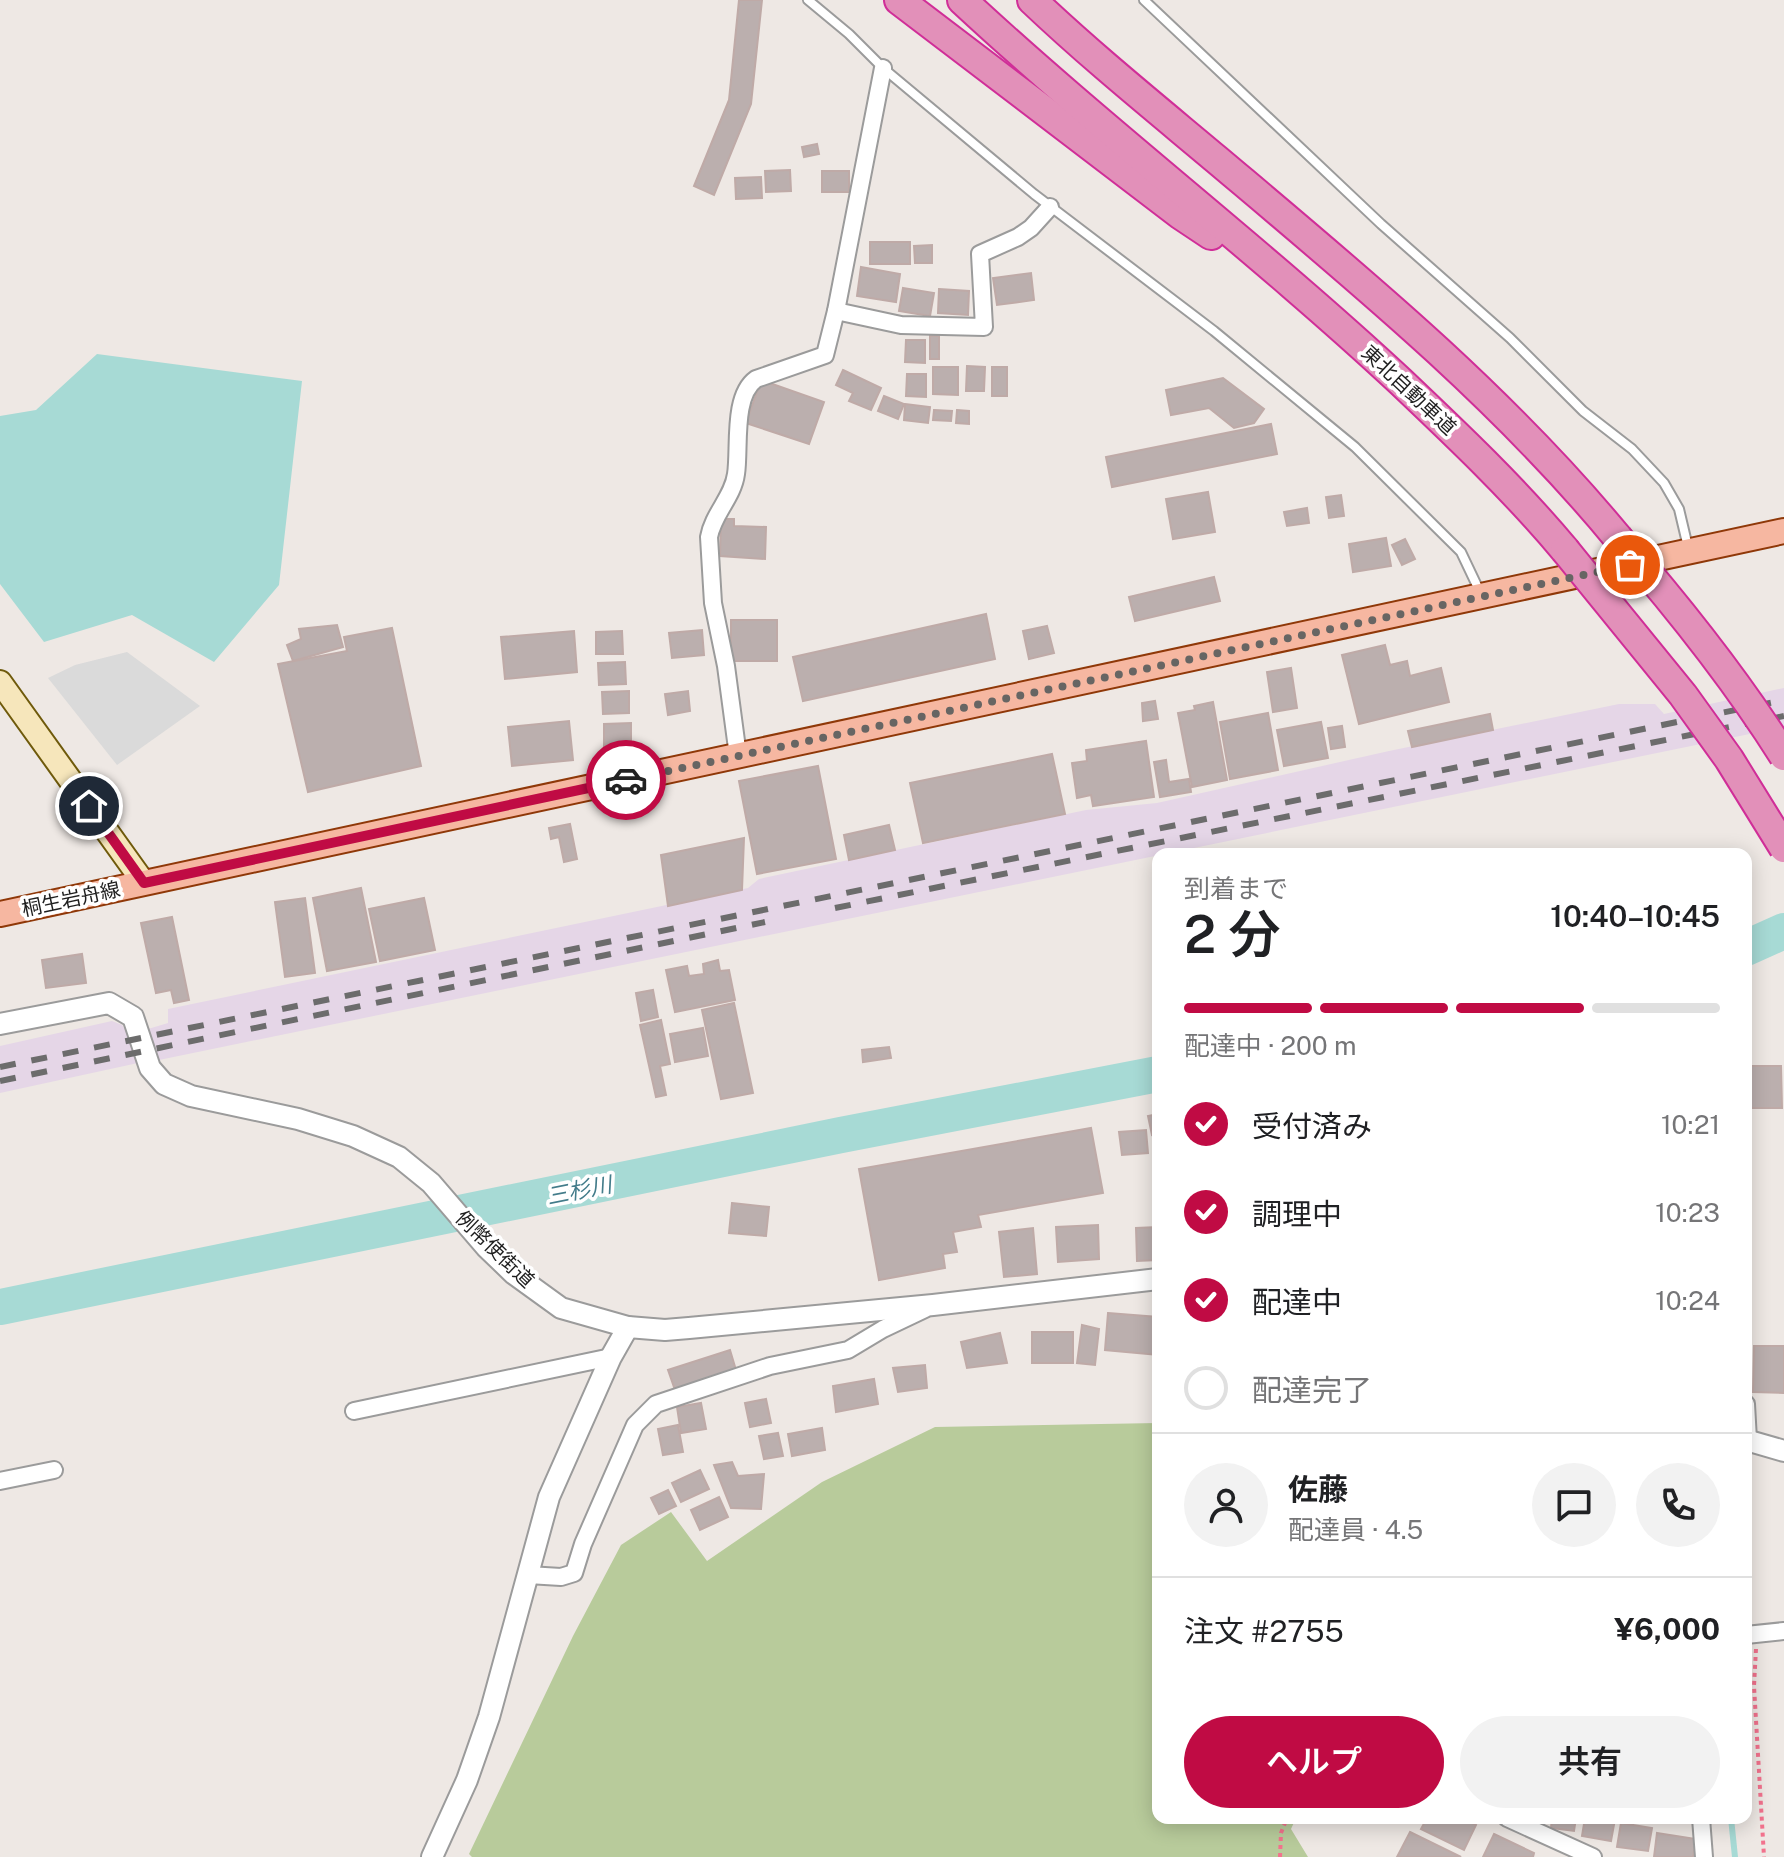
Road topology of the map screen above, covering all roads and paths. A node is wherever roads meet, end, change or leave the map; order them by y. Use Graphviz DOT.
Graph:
graph roads {
  1 [pos="808,0"];
  2 [pos="899,0"];
  3 [pos="962,0"];
  4 [pos="1032,0"];
  5 [pos="1144,0"];
  6 [pos="1051,12"];
  7 [pos="883,68"];
  8 [pos="1050,207"];
  9 [pos="836,311"];
  10 [pos="1325,311"];
  11 [pos="1784,531"];
  12 [pos="1689,552"];
  13 [pos="1482,596"];
  14 [pos="0,682"];
  15 [pos="738,756"];
  16 [pos="1784,756"];
  17 [pos="1784,848"];
  18 [pos="144,883"];
  19 [pos="0,914"];
  20 [pos="0,1024"];
  21 [pos="1152,1280"];
  22 [pos="933,1305"];
  23 [pos="628,1327"];
  24 [pos="611,1357"];
  25 [pos="354,1411"];
  26 [pos="1752,1441"];
  27 [pos="1784,1451"];
  28 [pos="54,1470"];
  29 [pos="0,1481"];
  30 [pos="528,1575"];
  31 [pos="1784,1631"];
  32 [pos="1752,1635"];
  33 [pos="1752,1647"];
  34 [pos="1285,1824"];
  35 [pos="1520,1824"];
  36 [pos="1701,1824"];
  37 [pos="432,1857"];
  38 [pos="1280,1857"];
  39 [pos="1593,1857"];
  40 [pos="1704,1857"];
  41 [pos="1764,1857"];
  1 -- 7 [label="lane"];
  2 -- 10 [label="highway"];
  3 -- 10 [label="highway, 東北自動車道"];
  4 -- 6 [label="highway"];
  5 -- 12 [label="lane"];
  6 -- 16 [label="highway, bridge"];
  7 -- 8 [label="lane"];
  7 -- 9 [label="street"];
  8 -- 9 [label="street"];
  8 -- 13 [label="lane"];
  9 -- 15 [label="street"];
  10 -- 17 [label="highway, 東北自動車道, bridge"];
  11 -- 12 [label="main road, 桐生岩舟線"];
  12 -- 13 [label="main road, 桐生岩舟線"];
  13 -- 15 [label="main road, 桐生岩舟線"];
  14 -- 18 [label="main road"];
  15 -- 18 [label="main road, 桐生岩舟線"];
  18 -- 19 [label="main road, 桐生岩舟線"];
  20 -- 23 [label="street, 例幣使街道"];
  21 -- 22 [label="street, 例幣使街道"];
  22 -- 23 [label="street, 例幣使街道"];
  22 -- 30 [label="street"];
  23 -- 24 [label="street"];
  24 -- 25 [label="street"];
  24 -- 30 [label="street"];
  26 -- 27 [label="street"];
  28 -- 29 [label="street"];
  30 -- 37 [label="street"];
  31 -- 32 [label="street"];
  33 -- 41 [label="path"];
  34 -- 38 [label="path"];
  35 -- 39 [label="street"];
  36 -- 40 [label="street"];
}
